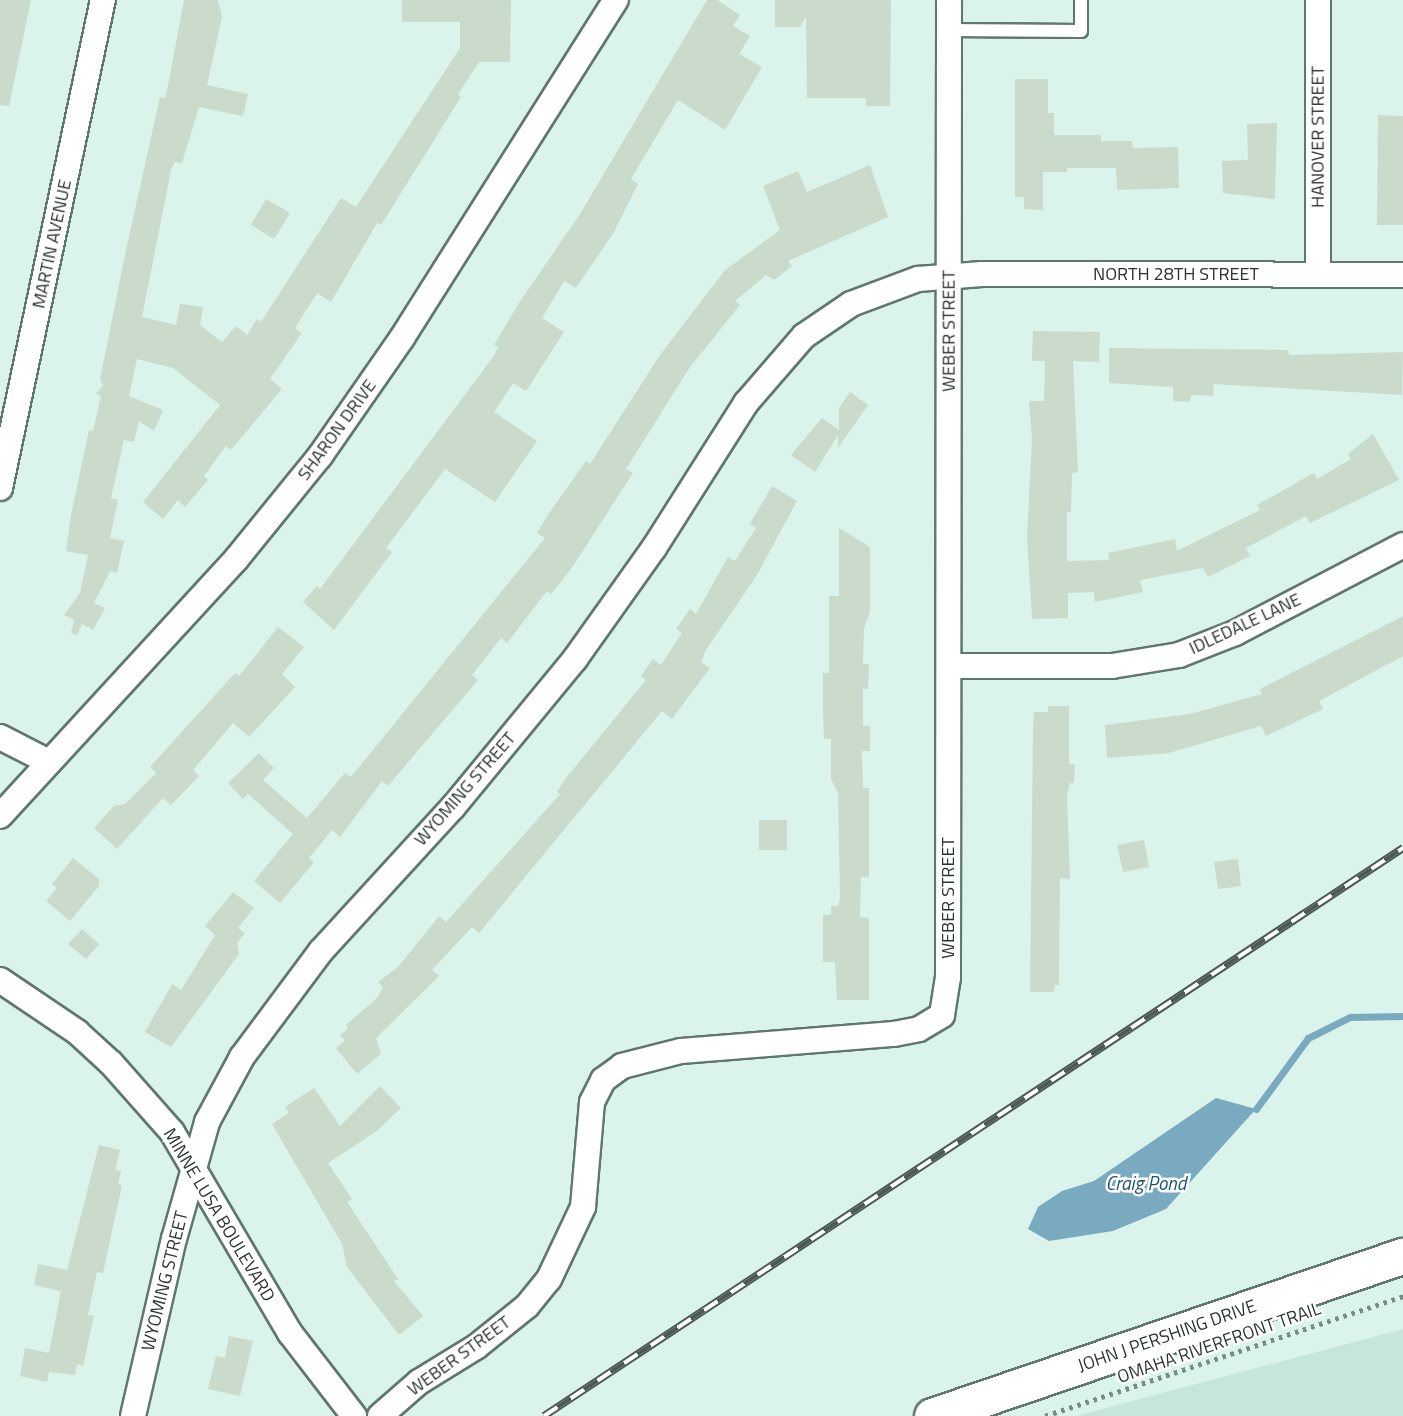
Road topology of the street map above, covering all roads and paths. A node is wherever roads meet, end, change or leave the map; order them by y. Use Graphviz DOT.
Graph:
graph roads {
  1 [pos="103,0"];
  2 [pos="616,0"];
  3 [pos="949,0"];
  4 [pos="1081,0"];
  5 [pos="1318,0"];
  6 [pos="949,30"];
  7 [pos="1318,274"];
  8 [pos="1403,275"];
  9 [pos="949,277"];
  10 [pos="0,488"];
  11 [pos="1403,545"];
  12 [pos="950,666"];
  13 [pos="0,737"];
  14 [pos="47,761"];
  15 [pos="0,816"];
  16 [pos="0,980"];
  17 [pos="194,1168"];
  18 [pos="1403,1256"];
  19 [pos="1403,1296"];
  20 [pos="947,1413"];
  21 [pos="133,1416"];
  22 [pos="354,1416"];
  23 [pos="380,1416"];
  24 [pos="1045,1416"];
  1 -- 10 [label="street, MARTIN AVENUE"];
  2 -- 14 [label="street, SHARON DRIVE"];
  3 -- 6 [label="street, WEBER STREET"];
  4 -- 6 [label="lane"];
  5 -- 7 [label="street, HANOVER STREET"];
  6 -- 9 [label="street, WEBER STREET"];
  7 -- 8 [label="street, NORTH 28TH STREET"];
  7 -- 9 [label="street, NORTH 28TH STREET"];
  9 -- 12 [label="street, WEBER STREET"];
  9 -- 17 [label="street, WYOMING STREET"];
  11 -- 12 [label="street, IDLEDALE LANE"];
  12 -- 23 [label="street, WEBER STREET"];
  13 -- 14 [label="street"];
  14 -- 15 [label="street, SHARON DRIVE"];
  16 -- 17 [label="street, MINNE LUSA BOULEVARD"];
  17 -- 21 [label="street, WYOMING STREET"];
  17 -- 22 [label="street, MINNE LUSA BOULEVARD"];
  18 -- 20 [label="main road, JOHN J PERSHING DRIVE"];
  19 -- 24 [label="path, OMAHA RIVERFRONT TRAIL"];
}
